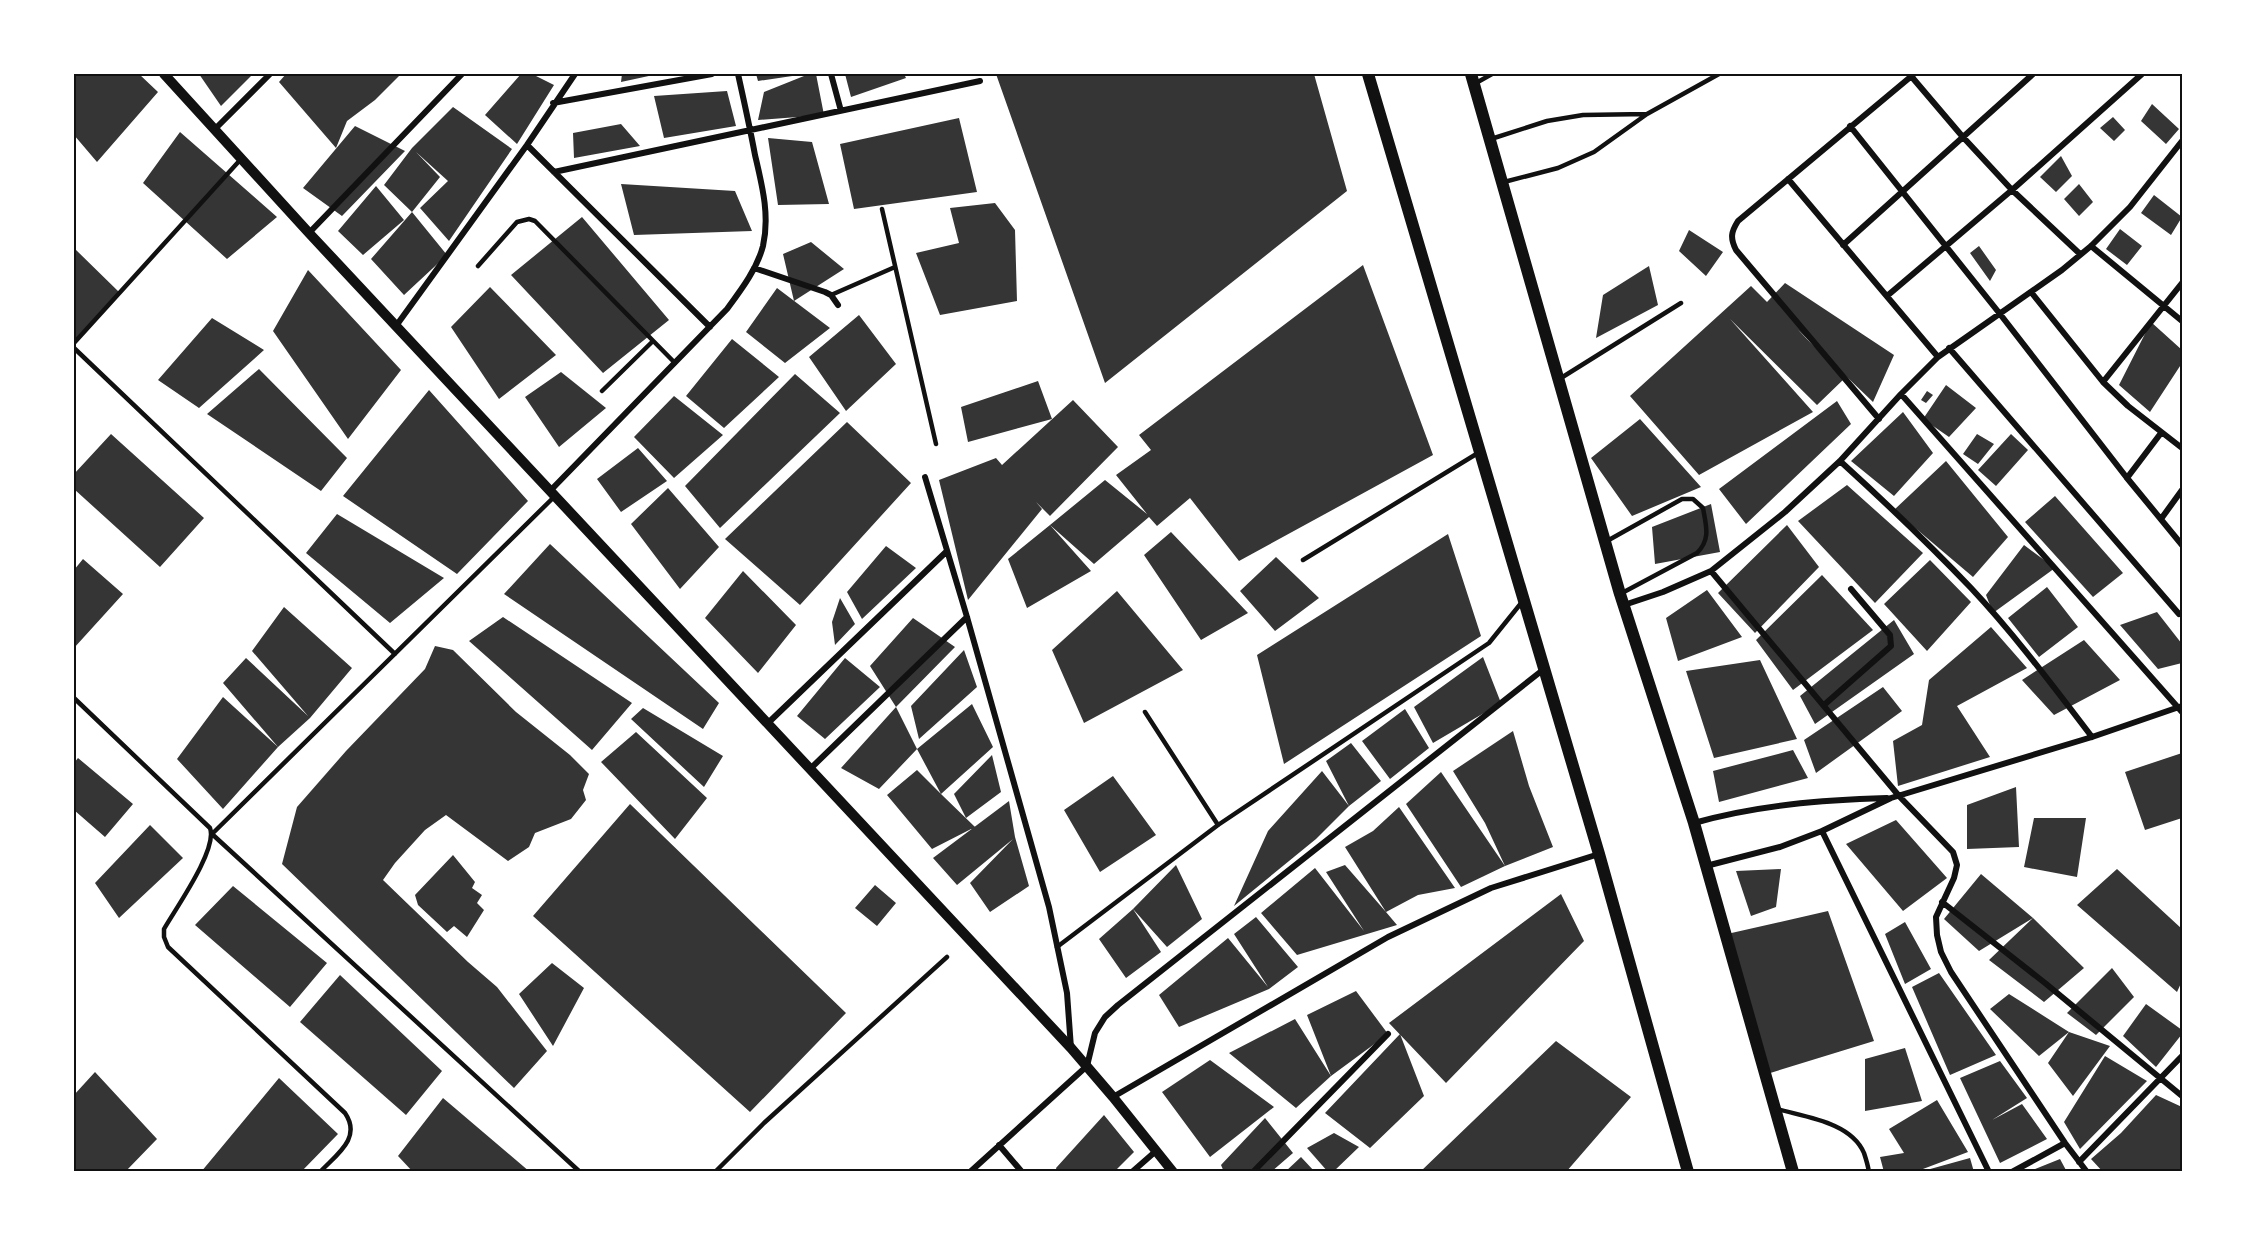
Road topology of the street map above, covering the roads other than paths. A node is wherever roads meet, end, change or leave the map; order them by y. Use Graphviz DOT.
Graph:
graph roads {
  1 [pos="164,74"];
  2 [pos="270,74"];
  3 [pos="462,74"];
  4 [pos="575,74"];
  5 [pos="712,74"];
  6 [pos="738,74"];
  7 [pos="831,74"];
  8 [pos="1368,74"];
  9 [pos="1492,74"];
  10 [pos="1719,74"];
  11 [pos="2033,74"];
  12 [pos="2142,74"];
  13 [pos="1912,75"];
  14 [pos="1472,79"];
  15 [pos="980,81"];
  16 [pos="554,103"];
  17 [pos="841,111"];
  18 [pos="1647,114"];
  19 [pos="1850,126"];
  20 [pos="215,129"];
  21 [pos="750,130"];
  22 [pos="1962,136"];
  23 [pos="1489,140"];
  24 [pos="2182,141"];
  25 [pos="527,145"];
  26 [pos="241,159"];
  27 [pos="554,172"];
  28 [pos="1788,179"];
  29 [pos="1502,182"];
  30 [pos="2012,190"];
  31 [pos="1903,193"];
  32 [pos="882,210"];
  33 [pos="309,233"];
  34 [pos="1844,245"];
  35 [pos="2091,246"];
  36 [pos="1945,247"];
  37 [pos="2080,254"];
  38 [pos="478,266"];
  39 [pos="895,267"];
  40 [pos="754,268"];
  41 [pos="2182,283"];
  42 [pos="2031,292"];
  43 [pos="831,295"];
  44 [pos="1887,296"];
  45 [pos="1681,303"];
  46 [pos="838,305"];
  47 [pos="2164,305"];
  48 [pos="2000,314"];
  49 [pos="2182,321"];
  50 [pos="396,326"];
  51 [pos="710,327"];
  52 [pos="653,341"];
  53 [pos="74,343"];
  54 [pos="74,348"];
  55 [pos="1949,348"];
  56 [pos="1938,357"];
  57 [pos="675,363"];
  58 [pos="1558,380"];
  59 [pos="2103,382"];
  60 [pos="602,392"];
  61 [pos="1901,394"];
  62 [pos="1879,418"];
  63 [pos="2161,433"];
  64 [pos="936,444"];
  65 [pos="2182,448"];
  66 [pos="1480,451"];
  67 [pos="1840,461"];
  68 [pos="925,477"];
  69 [pos="2127,478"];
  70 [pos="2182,490"];
  71 [pos="553,494"];
  72 [pos="2161,519"];
  73 [pos="1605,542"];
  74 [pos="2182,544"];
  75 [pos="947,551"];
  76 [pos="1302,560"];
  77 [pos="1711,571"];
  78 [pos="1851,589"];
  79 [pos="1524,600"];
  80 [pos="1622,600"];
  81 [pos="2179,614"];
  82 [pos="967,617"];
  83 [pos="395,654"];
  84 [pos="1544,668"];
  85 [pos="74,698"];
  86 [pos="1824,705"];
  87 [pos="2181,708"];
  88 [pos="1145,712"];
  89 [pos="767,724"];
  90 [pos="2092,737"];
  91 [pos="810,769"];
  92 [pos="1899,796"];
  93 [pos="1891,798"];
  94 [pos="1694,823"];
  95 [pos="1218,825"];
  96 [pos="1822,831"];
  97 [pos="212,834"];
  98 [pos="1599,854"];
  99 [pos="1705,866"];
  100 [pos="1942,902"];
  101 [pos="1057,947"];
  102 [pos="947,957"];
  103 [pos="1388,1034"];
  104 [pos="1071,1048"];
  105 [pos="2182,1056"];
  106 [pos="1087,1066"];
  107 [pos="2160,1079"];
  108 [pos="2182,1096"];
  109 [pos="1113,1097"];
  110 [pos="1775,1108"];
  111 [pos="2065,1143"];
  112 [pos="999,1145"];
  113 [pos="1156,1151"];
  114 [pos="2079,1162"];
  115 [pos="320,1172"];
  116 [pos="580,1172"];
  117 [pos="715,1172"];
  118 [pos="970,1172"];
  119 [pos="1022,1172"];
  120 [pos="1132,1172"];
  121 [pos="1173,1172"];
  122 [pos="1253,1172"];
  123 [pos="1688,1172"];
  124 [pos="1793,1172"];
  125 [pos="1869,1172"];
  126 [pos="1989,1172"];
  127 [pos="2012,1172"];
  128 [pos="2087,1172"];
  1 -- 20 [label="street"];
  2 -- 20 [label="street"];
  3 -- 33 [label="street"];
  4 -- 16 [label="street"];
  5 -- 16 [label="street"];
  6 -- 21 [label="street"];
  7 -- 17 [label="street"];
  8 -- 66 [label="main road"];
  9 -- 14 [label="lane"];
  10 -- 18 [label="lane"];
  11 -- 22 [label="street"];
  12 -- 30 [label="street"];
  13 -- 19 [label="street"];
  13 -- 22 [label="street"];
  14 -- 23 [label="main road"];
  15 -- 17 [label="street"];
  16 -- 25 [label="street"];
  17 -- 21 [label="street"];
  18 -- 23 [label="lane"];
  18 -- 29 [label="lane"];
  19 -- 28 [label="street"];
  19 -- 31 [label="street"];
  20 -- 26 [label="street"];
  21 -- 27 [label="street"];
  21 -- 40 [label="street"];
  22 -- 30 [label="street"];
  22 -- 31 [label="street"];
  23 -- 29 [label="main road"];
  24 -- 35 [label="street"];
  25 -- 27 [label="street"];
  25 -- 50 [label="street"];
  26 -- 33 [label="street"];
  26 -- 53 [label="lane"];
  27 -- 51 [label="street"];
  28 -- 34 [label="street"];
  28 -- 62 [label="street"];
  29 -- 58 [label="main road"];
  30 -- 36 [label="street"];
  30 -- 37 [label="street"];
  31 -- 34 [label="street"];
  31 -- 36 [label="street"];
  32 -- 39 [label="lane"];
  33 -- 50 [label="street"];
  34 -- 44 [label="street"];
  35 -- 37 [label="street"];
  35 -- 47 [label="street"];
  36 -- 44 [label="street"];
  36 -- 48 [label="street"];
  37 -- 42 [label="street"];
  38 -- 52 [label="lane"];
  39 -- 43 [label="lane"];
  39 -- 64 [label="lane"];
  40 -- 43 [label="street"];
  40 -- 51 [label="street"];
  41 -- 47 [label="street"];
  42 -- 48 [label="street"];
  42 -- 59 [label="street"];
  43 -- 46 [label="street"];
  44 -- 56 [label="street"];
  45 -- 58 [label="lane"];
  47 -- 49 [label="street"];
  47 -- 59 [label="street"];
  48 -- 55 [label="street"];
  48 -- 69 [label="street"];
  50 -- 71 [label="street"];
  51 -- 57 [label="street"];
  52 -- 57 [label="lane"];
  52 -- 60 [label="lane"];
  54 -- 83 [label="lane"];
  55 -- 56 [label="street"];
  55 -- 81 [label="street"];
  56 -- 61 [label="street"];
  57 -- 71 [label="street"];
  58 -- 73 [label="main road"];
  59 -- 63 [label="street"];
  61 -- 62 [label="street"];
  61 -- 87 [label="street"];
  62 -- 67 [label="street"];
  63 -- 65 [label="street"];
  63 -- 69 [label="street"];
  66 -- 76 [label="lane"];
  66 -- 79 [label="main road"];
  67 -- 77 [label="street"];
  67 -- 90 [label="street"];
  68 -- 75 [label="street"];
  69 -- 72 [label="street"];
  70 -- 72 [label="street"];
  71 -- 83 [label="lane"];
  71 -- 89 [label="street"];
  72 -- 74 [label="street"];
  73 -- 80 [label="main road"];
  73 -- 80 [label="lane"];
  75 -- 82 [label="street"];
  75 -- 89 [label="street"];
  77 -- 80 [label="street"];
  77 -- 86 [label="street"];
  78 -- 86 [label="street"];
  79 -- 84 [label="main road"];
  79 -- 95 [label="lane"];
  80 -- 94 [label="main road"];
  82 -- 91 [label="street"];
  82 -- 101 [label="street"];
  83 -- 97 [label="lane"];
  84 -- 98 [label="main road"];
  84 -- 106 [label="street"];
  85 -- 97 [label="lane"];
  86 -- 92 [label="street"];
  87 -- 90 [label="street"];
  88 -- 95 [label="lane"];
  89 -- 91 [label="street"];
  90 -- 92 [label="street"];
  91 -- 104 [label="street"];
  92 -- 93 [label="street"];
  92 -- 100 [label="street"];
  93 -- 94 [label="street"];
  93 -- 96 [label="street"];
  94 -- 99 [label="main road"];
  95 -- 101 [label="lane"];
  96 -- 99 [label="street"];
  96 -- 126 [label="street"];
  97 -- 115 [label="lane"];
  97 -- 116 [label="lane"];
  98 -- 109 [label="street"];
  98 -- 123 [label="main road"];
  99 -- 110 [label="main road"];
  100 -- 107 [label="street"];
  100 -- 111 [label="street"];
  101 -- 104 [label="street"];
  102 -- 117 [label="lane"];
  103 -- 122 [label="street"];
  104 -- 106 [label="street"];
  105 -- 107 [label="street"];
  106 -- 109 [label="street"];
  106 -- 112 [label="street"];
  107 -- 108 [label="street"];
  107 -- 114 [label="street"];
  109 -- 113 [label="street"];
  110 -- 124 [label="main road"];
  110 -- 125 [label="lane"];
  111 -- 114 [label="street"];
  111 -- 127 [label="street"];
  112 -- 118 [label="street"];
  112 -- 119 [label="street"];
  113 -- 120 [label="street"];
  113 -- 121 [label="street"];
  114 -- 128 [label="street"];
}
